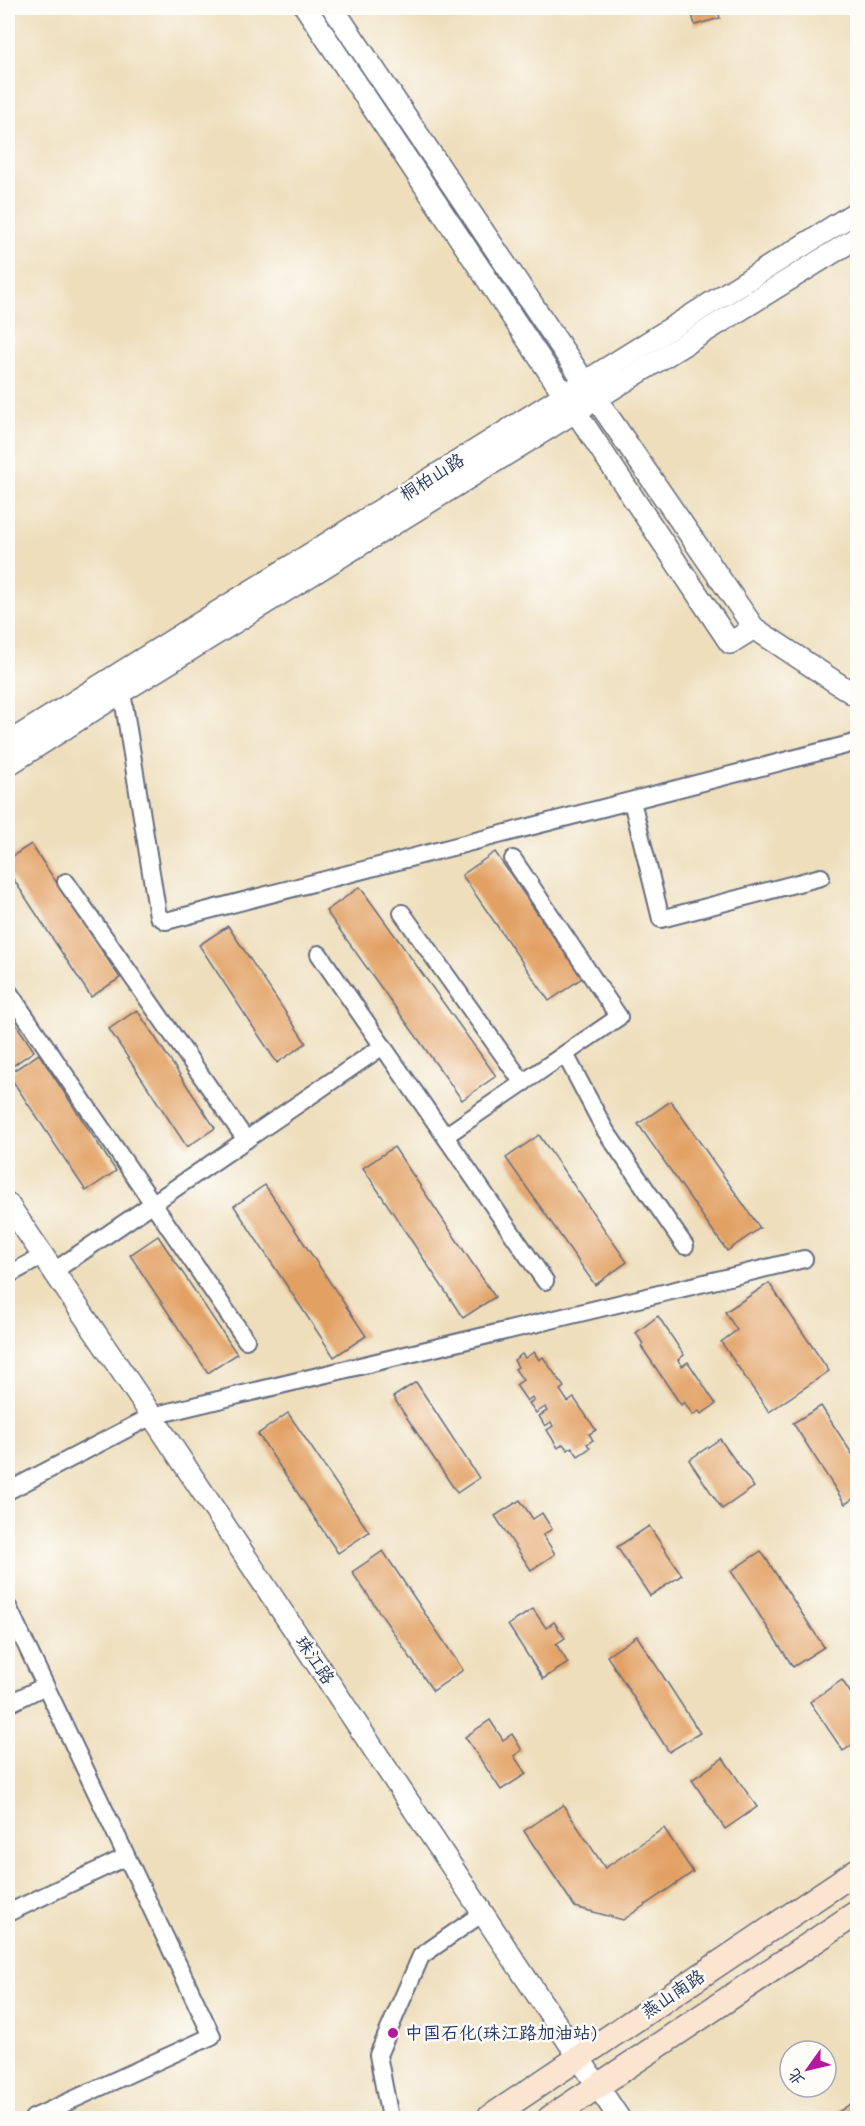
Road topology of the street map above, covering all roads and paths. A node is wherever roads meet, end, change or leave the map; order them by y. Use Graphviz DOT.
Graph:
graph roads {
  1 [pos="306,8"];
  2 [pos="333,8"];
  3 [pos="858,211"];
  4 [pos="858,237"];
  5 [pos="584,381"];
  6 [pos="597,399"];
  7 [pos="570,403"];
  8 [pos="754,627"];
  9 [pos="122,692"];
  10 [pos="858,697"];
  11 [pos="858,742"];
  12 [pos="8,743"];
  13 [pos="8,765"];
  14 [pos="632,801"];
  15 [pos="513,859"];
  16 [pos="821,877"];
  17 [pos="66,882"];
  18 [pos="402,912"];
  19 [pos="319,954"];
  20 [pos="8,991"];
  21 [pos="383,1046"];
  22 [pos="565,1054"];
  23 [pos="522,1083"];
  24 [pos="445,1136"];
  25 [pos="246,1140"];
  26 [pos="8,1204"];
  27 [pos="153,1204"];
  28 [pos="685,1246"];
  29 [pos="804,1259"];
  30 [pos="49,1263"];
  31 [pos="8,1275"];
  32 [pos="545,1281"];
  33 [pos="246,1340"];
  34 [pos="152,1416"];
  35 [pos="8,1491"];
  36 [pos="8,1607"];
  37 [pos="45,1686"];
  38 [pos="8,1704"];
  39 [pos="126,1857"];
  40 [pos="858,1870"];
  41 [pos="8,1912"];
  42 [pos="484,1912"];
  43 [pos="858,1912"];
  44 [pos="578,2058"];
  45 [pos="598,2087"];
  46 [pos="33,2118"];
  47 [pos="390,2118"];
  48 [pos="489,2118"];
  49 [pos="550,2118"];
  50 [pos="619,2118"];
  1 -- 7 [label="street"];
  2 -- 5 [label="street"];
  3 -- 5 [label="street, 桐柏山路"];
  4 -- 6 [label="street, 桐柏山路"];
  5 -- 6 [label="street"];
  5 -- 7 [label="street, 桐柏山路"];
  6 -- 7 [label="street, 桐柏山路"];
  6 -- 8 [label="street"];
  7 -- 8 [label="street"];
  7 -- 9 [label="street, 桐柏山路"];
  7 -- 12 [label="street, 桐柏山路"];
  8 -- 10 [label="street"];
  9 -- 13 [label="street, 桐柏山路"];
  9 -- 14 [label="street"];
  11 -- 14 [label="street"];
  14 -- 16 [label="street"];
  15 -- 22 [label="street"];
  17 -- 25 [label="street"];
  18 -- 23 [label="street"];
  19 -- 21 [label="street"];
  20 -- 27 [label="street"];
  21 -- 24 [label="street"];
  21 -- 25 [label="street"];
  22 -- 23 [label="street"];
  22 -- 28 [label="street"];
  23 -- 24 [label="street"];
  24 -- 32 [label="street"];
  25 -- 27 [label="street"];
  26 -- 30 [label="street, 珠江路"];
  27 -- 30 [label="street"];
  27 -- 33 [label="street"];
  29 -- 34 [label="street"];
  30 -- 31 [label="street"];
  30 -- 34 [label="street, 珠江路"];
  34 -- 35 [label="street"];
  34 -- 42 [label="street, 珠江路"];
  36 -- 37 [label="street"];
  37 -- 38 [label="street"];
  37 -- 39 [label="street"];
  39 -- 41 [label="street"];
  39 -- 46 [label="street"];
  40 -- 44 [label="main road, 燕山南路"];
  42 -- 44 [label="street, 珠江路"];
  42 -- 47 [label="street"];
  43 -- 45 [label="main road, 燕山南路"];
  44 -- 45 [label="street, 珠江路"];
  44 -- 48 [label="main road, 燕山南路"];
  45 -- 49 [label="main road, 燕山南路"];
  45 -- 50 [label="street, 珠江路"];
}
